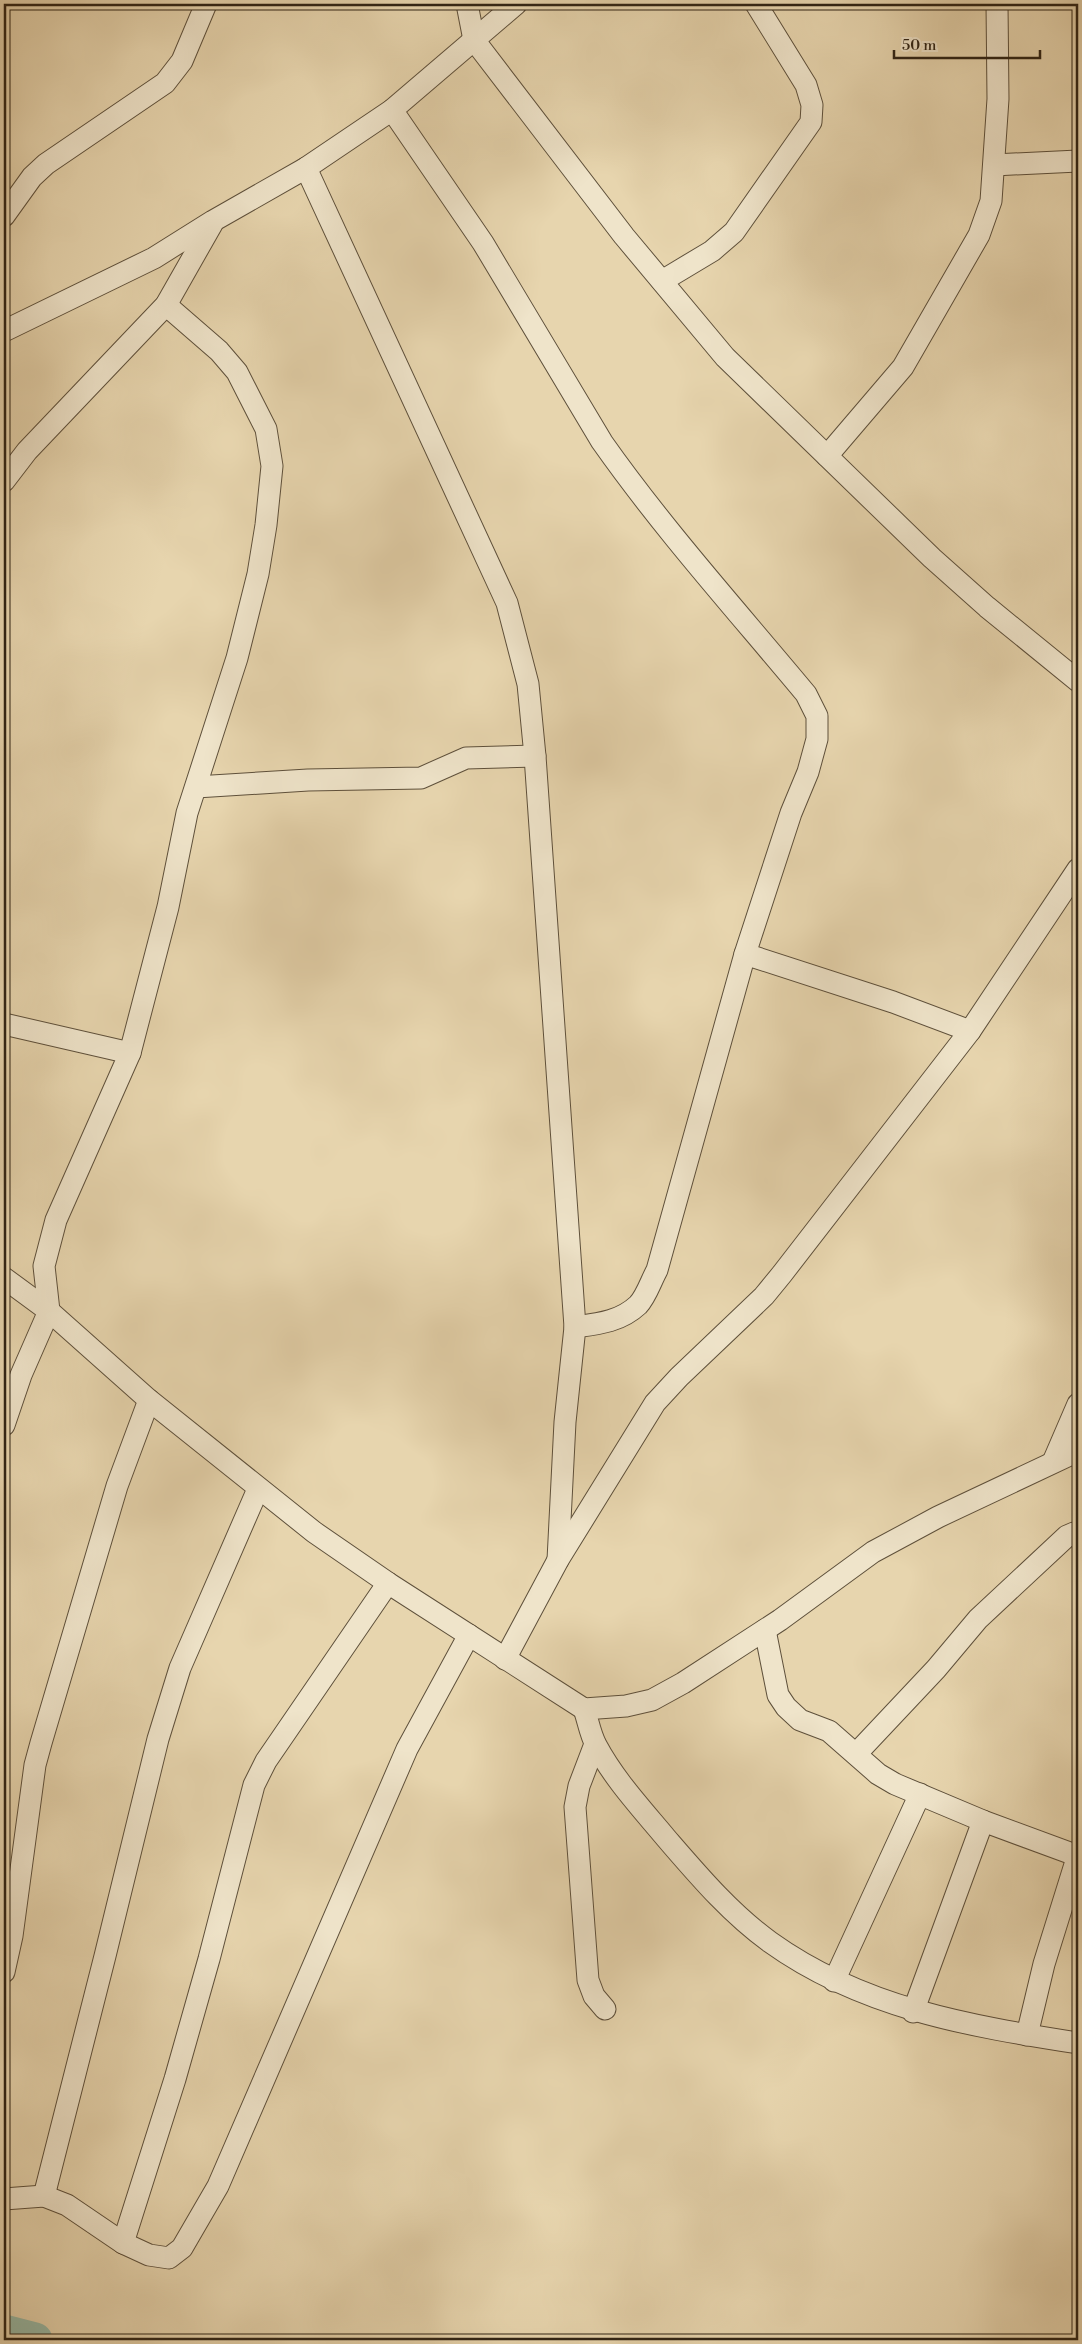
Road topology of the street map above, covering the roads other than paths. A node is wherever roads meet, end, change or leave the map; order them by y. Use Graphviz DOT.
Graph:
graph roads {
  1 [pos="206,4"];
  2 [pos="468,4"];
  3 [pos="516,4"];
  4 [pos="756,4"];
  5 [pos="997,4"];
  6 [pos="474,40"];
  7 [pos="392,110"];
  8 [pos="1078,160"];
  9 [pos="994,165"];
  10 [pos="306,168"];
  11 [pos="4,216"];
  12 [pos="213,221"];
  13 [pos="662,281"];
  14 [pos="166,305"];
  15 [pos="4,331"];
  16 [pos="827,456"];
  17 [pos="4,481"];
  18 [pos="1078,681"];
  19 [pos="535,756"];
  20 [pos="196,788"];
  21 [pos="1078,869"];
  22 [pos="745,954"];
  23 [pos="4,1024"];
  24 [pos="970,1031"];
  25 [pos="130,1053"];
  26 [pos="4,1278"];
  27 [pos="49,1311"];
  28 [pos="575,1326"];
  29 [pos="149,1400"];
  30 [pos="1078,1404"];
  31 [pos="4,1426"];
  32 [pos="1078,1451"];
  33 [pos="1053,1462"];
  34 [pos="258,1489"];
  35 [pos="1078,1535"];
  36 [pos="558,1560"];
  37 [pos="388,1583"];
  38 [pos="765,1630"];
  39 [pos="469,1635"];
  40 [pos="506,1659"];
  41 [pos="584,1709"];
  42 [pos="595,1744"];
  43 [pos="856,1754"];
  44 [pos="920,1794"];
  45 [pos="982,1821"];
  46 [pos="1078,1856"];
  47 [pos="4,1972"];
  48 [pos="834,1981"];
  49 [pos="605,2009"];
  50 [pos="914,2012"];
  51 [pos="1027,2035"];
  52 [pos="1078,2043"];
  53 [pos="44,2196"];
  54 [pos="4,2199"];
  55 [pos="122,2243"];
  1 -- 11 [label="street"];
  2 -- 6 [label="street"];
  3 -- 6 [label="street"];
  4 -- 13 [label="street"];
  5 -- 9 [label="street"];
  6 -- 7 [label="street"];
  6 -- 13 [label="street"];
  7 -- 10 [label="street"];
  7 -- 22 [label="street"];
  8 -- 9 [label="street"];
  9 -- 16 [label="street"];
  10 -- 12 [label="street"];
  10 -- 19 [label="street"];
  12 -- 14 [label="street"];
  12 -- 15 [label="street"];
  13 -- 16 [label="street"];
  14 -- 17 [label="street"];
  14 -- 20 [label="street"];
  16 -- 18 [label="street"];
  19 -- 20 [label="street"];
  19 -- 28 [label="street"];
  20 -- 25 [label="street"];
  21 -- 24 [label="street"];
  22 -- 24 [label="street"];
  22 -- 28 [label="street"];
  23 -- 25 [label="street"];
  24 -- 36 [label="street"];
  25 -- 27 [label="street"];
  26 -- 27 [label="street"];
  27 -- 29 [label="street"];
  27 -- 31 [label="street"];
  28 -- 36 [label="street"];
  29 -- 34 [label="street"];
  29 -- 47 [label="street"];
  30 -- 33 [label="street"];
  32 -- 33 [label="street"];
  33 -- 38 [label="street"];
  34 -- 37 [label="street"];
  34 -- 53 [label="street"];
  35 -- 43 [label="street"];
  36 -- 40 [label="street"];
  37 -- 39 [label="street"];
  37 -- 55 [label="street"];
  38 -- 41 [label="street"];
  38 -- 43 [label="street"];
  39 -- 40 [label="street"];
  39 -- 55 [label="street"];
  40 -- 41 [label="street"];
  41 -- 42 [label="street"];
  42 -- 48 [label="street"];
  42 -- 49 [label="street"];
  43 -- 44 [label="street"];
  44 -- 45 [label="street"];
  44 -- 48 [label="street"];
  45 -- 46 [label="street"];
  45 -- 50 [label="street"];
  46 -- 51 [label="street"];
  48 -- 50 [label="street"];
  50 -- 51 [label="street"];
  51 -- 52 [label="street"];
  53 -- 54 [label="street"];
  53 -- 55 [label="street"];
}
